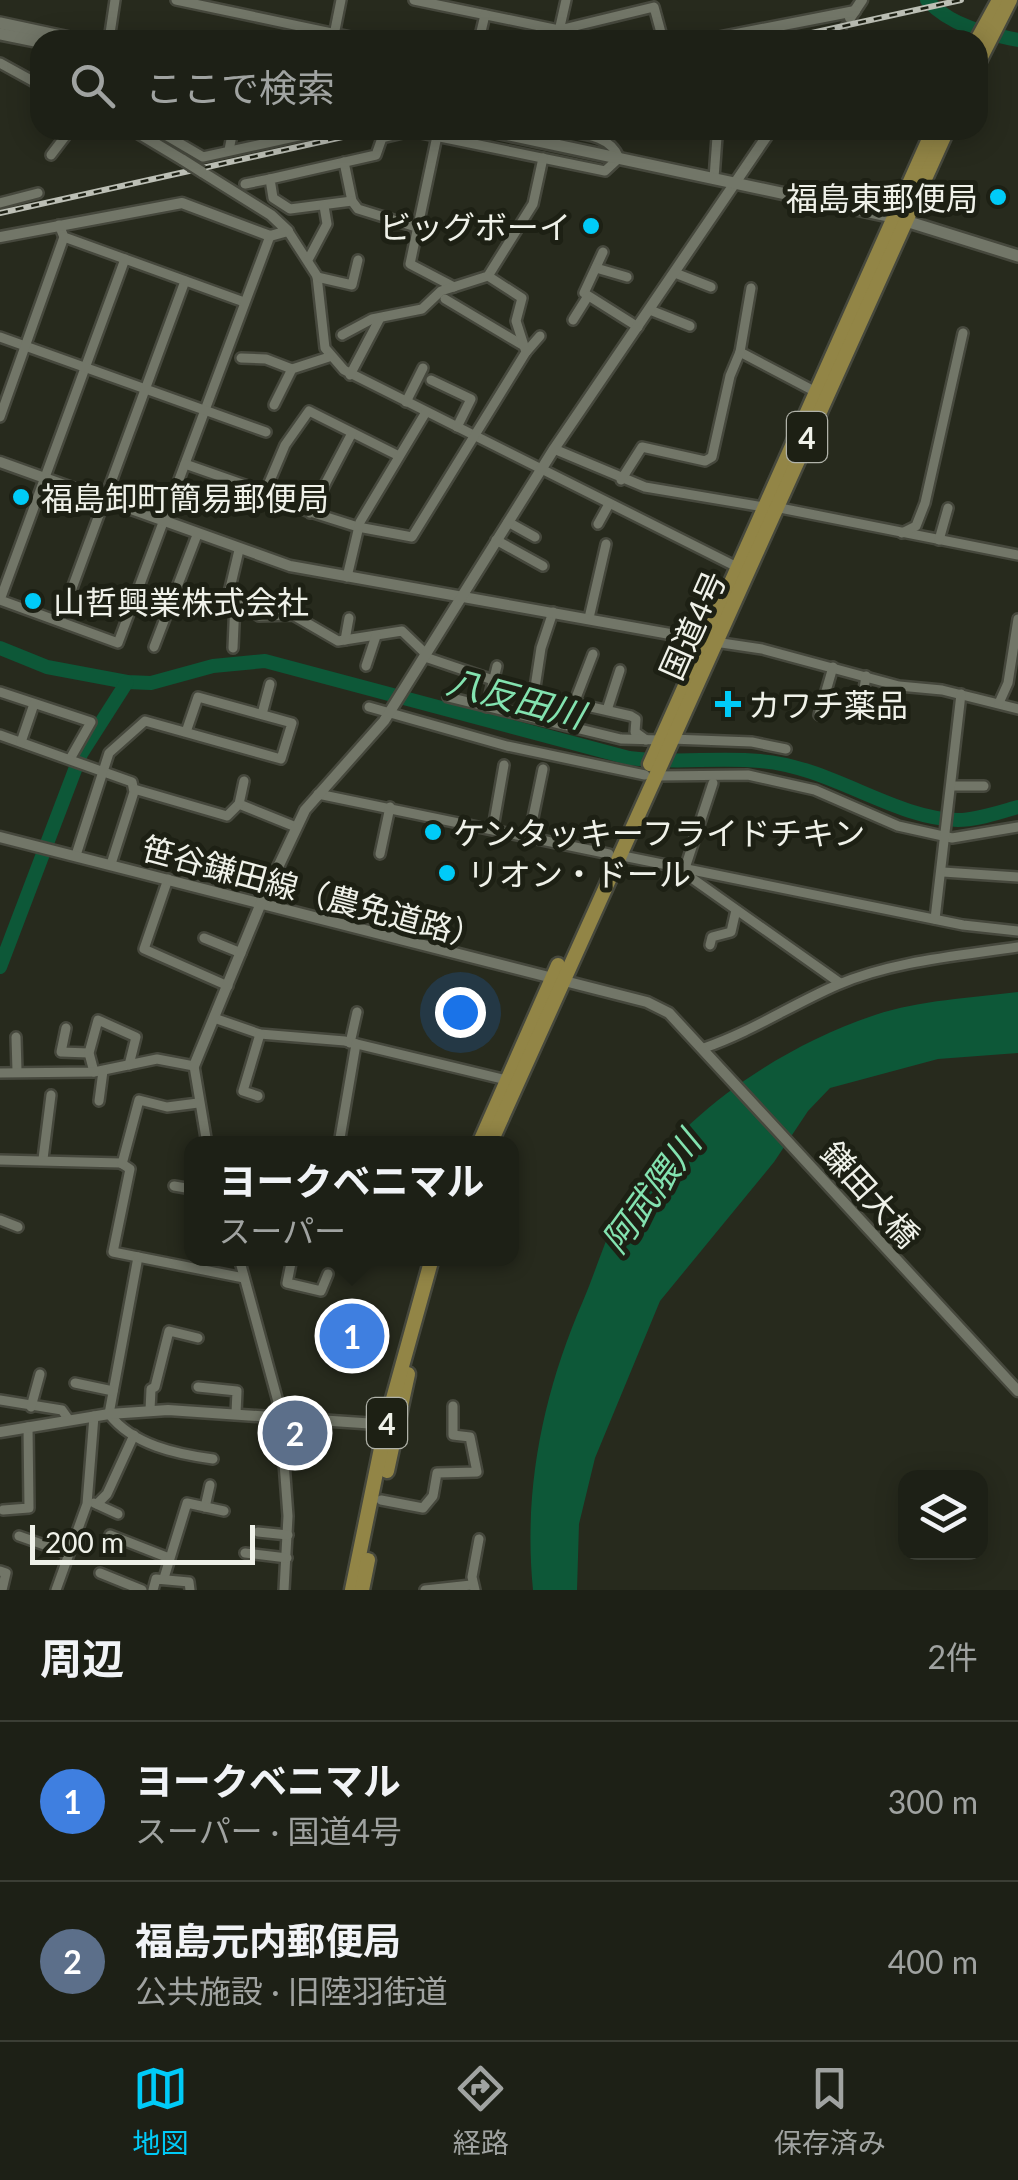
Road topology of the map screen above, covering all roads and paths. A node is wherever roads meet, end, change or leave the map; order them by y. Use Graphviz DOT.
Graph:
graph roads {
  1 [pos="115,0"];
  2 [pos="341,0"];
  3 [pos="414,0"];
  4 [pos="566,0"];
  5 [pos="862,0"];
  6 [pos="183,1"];
  7 [pos="1009,1"];
  8 [pos="485,15"];
  9 [pos="0,23"];
  10 [pos="32,30"];
  11 [pos="110,30"];
  12 [pos="304,30"];
  13 [pos="335,30"];
  14 [pos="481,30"];
  15 [pos="540,30"];
  16 [pos="559,30"];
  17 [pos="576,30"];
  18 [pos="660,30"];
  19 [pos="763,30"];
  20 [pos="988,31"];
  21 [pos="0,34"];
  22 [pos="30,40"];
  23 [pos="0,63"];
  24 [pos="30,79"];
  25 [pos="62,140"];
  26 [pos="150,140"];
  27 [pos="174,140"];
  28 [pos="231,140"];
  29 [pos="278,140"];
  30 [pos="381,140"];
  31 [pos="436,140"];
  32 [pos="456,140"];
  33 [pos="534,140"];
  34 [pos="605,140"];
  35 [pos="717,140"];
  36 [pos="765,140"];
  37 [pos="929,140"];
  38 [pos="941,140"];
  39 [pos="229,150"];
  40 [pos="51,155"];
  41 [pos="542,158"];
  42 [pos="619,158"];
  43 [pos="344,162"];
  44 [pos="714,178"];
  45 [pos="270,179"];
  46 [pos="736,182"];
  47 [pos="245,184"];
  48 [pos="38,193"];
  49 [pos="352,201"];
  50 [pos="0,203"];
  51 [pos="324,206"];
  52 [pos="898,218"];
  53 [pos="59,225"];
  54 [pos="416,227"];
  55 [pos="288,231"];
  56 [pos="270,236"];
  57 [pos="0,237"];
  58 [pos="64,237"];
  59 [pos="603,252"];
  60 [pos="1018,256"];
  61 [pos="309,258"];
  62 [pos="125,259"];
  63 [pos="358,260"];
  64 [pos="596,268"];
  65 [pos="675,273"];
  66 [pos="488,276"];
  67 [pos="317,277"];
  68 [pos="627,277"];
  69 [pos="185,281"];
  70 [pos="454,287"];
  71 [pos="711,287"];
  72 [pos="751,288"];
  73 [pos="588,296"];
  74 [pos="445,299"];
  75 [pos="244,302"];
  76 [pos="650,310"];
  77 [pos="380,318"];
  78 [pos="572,320"];
  79 [pos="638,326"];
  80 [pos="690,326"];
  81 [pos="962,333"];
  82 [pos="342,335"];
  83 [pos="540,336"];
  84 [pos="0,337"];
  85 [pos="28,347"];
  86 [pos="525,349"];
  87 [pos="740,352"];
  88 [pos="330,357"];
  89 [pos="241,358"];
  90 [pos="85,367"];
  91 [pos="423,368"];
  92 [pos="292,369"];
  93 [pos="350,374"];
  94 [pos="431,380"];
  95 [pos="144,388"];
  96 [pos="816,392"];
  97 [pos="406,402"];
  98 [pos="274,406"];
  99 [pos="205,410"];
  100 [pos="426,412"];
  101 [pos="0,417"];
  102 [pos="457,427"];
  103 [pos="266,432"];
  104 [pos="352,433"];
  105 [pos="475,436"];
  106 [pos="554,449"];
  107 [pos="399,456"];
  108 [pos="0,462"];
  109 [pos="185,464"];
  110 [pos="541,470"];
  111 [pos="44,479"];
  112 [pos="620,480"];
  113 [pos="248,486"];
  114 [pos="104,501"];
  115 [pos="610,504"];
  116 [pos="770,507"];
  117 [pos="948,508"];
  118 [pos="310,512"];
  119 [pos="163,522"];
  120 [pos="508,522"];
  121 [pos="598,524"];
  122 [pos="358,527"];
  123 [pos="902,533"];
  124 [pos="197,535"];
  125 [pos="535,537"];
  126 [pos="496,540"];
  127 [pos="940,540"];
  128 [pos="606,544"];
  129 [pos="239,550"];
  130 [pos="1018,555"];
  131 [pos="543,566"];
  132 [pos="738,567"];
  133 [pos="347,577"];
  134 [pos="462,596"];
  135 [pos="227,601"];
  136 [pos="553,612"];
  137 [pos="349,618"];
  138 [pos="589,618"];
  139 [pos="60,620"];
  140 [pos="1018,620"];
  141 [pos="376,636"];
  142 [pos="345,640"];
  143 [pos="710,641"];
  144 [pos="154,647"];
  145 [pos="233,648"];
  146 [pos="593,654"];
  147 [pos="426,656"];
  148 [pos="366,666"];
  149 [pos="497,666"];
  150 [pos="833,667"];
  151 [pos="620,670"];
  152 [pos="866,676"];
  153 [pos="1014,676"];
  154 [pos="493,680"];
  155 [pos="270,684"];
  156 [pos="0,692"];
  157 [pos="961,694"];
  158 [pos="448,697"];
  159 [pos="862,702"];
  160 [pos="574,703"];
  161 [pos="998,703"];
  162 [pos="34,704"];
  163 [pos="487,707"];
  164 [pos="370,708"];
  165 [pos="607,710"];
  166 [pos="1018,710"];
  167 [pos="390,712"];
  168 [pos="262,714"];
  169 [pos="819,715"];
  170 [pos="186,732"];
  171 [pos="0,735"];
  172 [pos="661,741"];
  173 [pos="21,742"];
  174 [pos="786,749"];
  175 [pos="75,761"];
  176 [pos="504,764"];
  177 [pos="543,769"];
  178 [pos="102,772"];
  179 [pos="651,773"];
  180 [pos="244,781"];
  181 [pos="713,784"];
  182 [pos="952,786"];
  183 [pos="984,786"];
  184 [pos="134,788"];
  185 [pos="318,794"];
  186 [pos="239,804"];
  187 [pos="390,807"];
  188 [pos="296,826"];
  189 [pos="1018,827"];
  190 [pos="492,828"];
  191 [pos="944,834"];
  192 [pos="0,836"];
  193 [pos="529,836"];
  194 [pos="380,854"];
  195 [pos="614,854"];
  196 [pos="76,855"];
  197 [pos="112,864"];
  198 [pos="680,866"];
  199 [pos="943,872"];
  200 [pos="1018,876"];
  201 [pos="168,879"];
  202 [pos="261,903"];
  203 [pos="736,910"];
  204 [pos="935,919"];
  205 [pos="1018,932"];
  206 [pos="204,938"];
  207 [pos="710,945"];
  208 [pos="1018,947"];
  209 [pos="241,953"];
  210 [pos="556,981"];
  211 [pos="840,984"];
  212 [pos="228,986"];
  213 [pos="357,1012"];
  214 [pos="214,1018"];
  215 [pos="66,1028"];
  216 [pos="260,1034"];
  217 [pos="16,1037"];
  218 [pos="353,1043"];
  219 [pos="706,1050"];
  220 [pos="89,1053"];
  221 [pos="129,1065"];
  222 [pos="194,1066"];
  223 [pos="248,1070"];
  224 [pos="0,1072"];
  225 [pos="16,1072"];
  226 [pos="99,1072"];
  227 [pos="261,1073"];
  228 [pos="507,1080"];
  229 [pos="51,1095"];
  230 [pos="258,1096"];
  231 [pos="98,1101"];
  232 [pos="198,1103"];
  233 [pos="205,1136"];
  234 [pos="340,1136"];
  235 [pos="482,1136"];
  236 [pos="493,1136"];
  237 [pos="43,1159"];
  238 [pos="0,1160"];
  239 [pos="122,1164"];
  240 [pos="184,1188"];
  241 [pos="176,1200"];
  242 [pos="0,1220"];
  243 [pos="18,1227"];
  244 [pos="138,1257"];
  245 [pos="241,1266"];
  246 [pos="290,1266"];
  247 [pos="430,1266"];
  248 [pos="440,1266"];
  249 [pos="328,1274"];
  250 [pos="244,1278"];
  251 [pos="198,1338"];
  252 [pos="40,1374"];
  253 [pos="75,1384"];
  254 [pos="198,1387"];
  255 [pos="114,1391"];
  256 [pos="1018,1391"];
  257 [pos="0,1400"];
  258 [pos="453,1406"];
  259 [pos="32,1407"];
  260 [pos="150,1410"];
  261 [pos="236,1412"];
  262 [pos="109,1414"];
  263 [pos="94,1416"];
  264 [pos="280,1416"];
  265 [pos="69,1420"];
  266 [pos="391,1425"];
  267 [pos="28,1427"];
  268 [pos="0,1432"];
  269 [pos="134,1434"];
  270 [pos="213,1460"];
  271 [pos="210,1485"];
  272 [pos="381,1500"];
  273 [pos="92,1502"];
  274 [pos="205,1507"];
  275 [pos="3,1510"];
  276 [pos="224,1511"];
  277 [pos="118,1514"];
  278 [pos="258,1532"];
  279 [pos="110,1535"];
  280 [pos="288,1535"];
  281 [pos="18,1536"];
  282 [pos="479,1540"];
  283 [pos="246,1553"];
  284 [pos="68,1554"];
  285 [pos="169,1558"];
  286 [pos="287,1558"];
  287 [pos="0,1572"];
  288 [pos="100,1573"];
  289 [pos="164,1578"];
  290 [pos="473,1587"];
  291 [pos="2,1590"];
  292 [pos="56,1590"];
  293 [pos="142,1590"];
  294 [pos="152,1590"];
  295 [pos="190,1590"];
  296 [pos="283,1590"];
  297 [pos="352,1590"];
  298 [pos="362,1590"];
  299 [pos="425,1590"];
  1 -- 11 [label="street"];
  2 -- 13 [label="street"];
  3 -- 8 [label="street"];
  4 -- 16 [label="street"];
  5 -- 19 [label="street"];
  6 -- 12 [label="street"];
  7 -- 20 [label="highway"];
  8 -- 14 [label="street"];
  8 -- 15 [label="street"];
  9 -- 10 [label="main road"];
  17 -- 18 [label="street"];
  21 -- 22 [label="main road"];
  23 -- 24 [label="street"];
  25 -- 40 [label="street"];
  26 -- 55 [label="street, bridge"];
  27 -- 39 [label="street"];
  28 -- 39 [label="street"];
  29 -- 39 [label="street"];
  30 -- 43 [label="street"];
  31 -- 54 [label="street"];
  32 -- 41 [label="street"];
  33 -- 42 [label="main road"];
  34 -- 42 [label="street"];
  35 -- 44 [label="street"];
  36 -- 46 [label="street"];
  37 -- 52 [label="highway, 国道4号 / 4"];
  38 -- 52 [label="highway, 国道4号 / 4"];
  41 -- 42 [label="street"];
  41 -- 66 [label="street"];
  42 -- 44 [label="main road"];
  43 -- 45 [label="street"];
  43 -- 49 [label="street"];
  44 -- 46 [label="main road"];
  45 -- 47 [label="street"];
  45 -- 51 [label="street"];
  46 -- 52 [label="main road"];
  46 -- 65 [label="street"];
  48 -- 50 [label="street"];
  49 -- 51 [label="street"];
  49 -- 54 [label="street"];
  51 -- 61 [label="street"];
  52 -- 60 [label="main road"];
  52 -- 96 [label="highway, 国道4号 / 4"];
  52 -- 116 [label="highway, 国道4号 / 4"];
  53 -- 56 [label="street"];
  53 -- 57 [label="street"];
  53 -- 58 [label="street"];
  54 -- 70 [label="street"];
  55 -- 56 [label="street"];
  55 -- 61 [label="street"];
  56 -- 75 [label="street"];
  58 -- 62 [label="street"];
  58 -- 85 [label="street"];
  59 -- 64 [label="street"];
  61 -- 67 [label="street"];
  62 -- 69 [label="street"];
  62 -- 90 [label="street"];
  63 -- 67 [label="street"];
  64 -- 68 [label="street"];
  64 -- 73 [label="street"];
  65 -- 71 [label="street"];
  65 -- 76 [label="street"];
  66 -- 70 [label="street"];
  66 -- 86 [label="street"];
  67 -- 88 [label="street"];
  69 -- 75 [label="street"];
  69 -- 95 [label="street"];
  70 -- 77 [label="street"];
  72 -- 87 [label="street"];
  73 -- 78 [label="street"];
  73 -- 79 [label="street"];
  74 -- 86 [label="street"];
  75 -- 99 [label="street"];
  76 -- 79 [label="street"];
  76 -- 80 [label="street"];
  77 -- 82 [label="street"];
  77 -- 93 [label="street"];
  79 -- 106 [label="street"];
  81 -- 123 [label="street"];
  83 -- 86 [label="street"];
  84 -- 85 [label="street"];
  85 -- 90 [label="street"];
  85 -- 101 [label="street"];
  86 -- 105 [label="street"];
  87 -- 96 [label="street"];
  87 -- 112 [label="street"];
  88 -- 92 [label="street"];
  88 -- 93 [label="street"];
  89 -- 92 [label="street"];
  90 -- 95 [label="street"];
  90 -- 111 [label="street"];
  91 -- 97 [label="street"];
  92 -- 98 [label="street"];
  93 -- 97 [label="street"];
  94 -- 102 [label="street"];
  95 -- 99 [label="street"];
  95 -- 114 [label="street"];
  96 -- 116 [label="highway, 国道4号 / 4"];
  97 -- 100 [label="street"];
  99 -- 103 [label="street"];
  99 -- 109 [label="street"];
  100 -- 102 [label="street"];
  100 -- 107 [label="street"];
  102 -- 105 [label="street"];
  104 -- 107 [label="street"];
  104 -- 118 [label="street"];
  104 -- 118 [label="street"];
  105 -- 110 [label="street"];
  105 -- 122 [label="street"];
  106 -- 110 [label="street"];
  106 -- 112 [label="street"];
  107 -- 122 [label="street"];
  108 -- 111 [label="street"];
  109 -- 113 [label="street"];
  109 -- 119 [label="street"];
  110 -- 115 [label="street"];
  110 -- 120 [label="street"];
  111 -- 114 [label="street"];
  111 -- 139 [label="street"];
  112 -- 116 [label="street"];
  114 -- 119 [label="street"];
  114 -- 139 [label="street"];
  115 -- 121 [label="street"];
  115 -- 132 [label="street"];
  116 -- 123 [label="street"];
  116 -- 132 [label="highway, 国道4号 / 4"];
  116 -- 143 [label="highway, 国道4号 / 4"];
  117 -- 127 [label="street"];
  118 -- 122 [label="street"];
  119 -- 124 [label="street"];
  119 -- 139 [label="street"];
  120 -- 125 [label="street"];
  120 -- 126 [label="street"];
  122 -- 133 [label="street"];
  123 -- 127 [label="street"];
  124 -- 129 [label="street"];
  124 -- 144 [label="street"];
  126 -- 131 [label="street"];
  126 -- 134 [label="street"];
  127 -- 130 [label="street"];
  128 -- 138 [label="street"];
  129 -- 133 [label="street"];
  129 -- 135 [label="street"];
  132 -- 143 [label="highway, 国道4号 / 4"];
  133 -- 134 [label="street"];
  134 -- 136 [label="street"];
  134 -- 147 [label="street"];
  135 -- 142 [label="street"];
  135 -- 145 [label="street"];
  136 -- 138 [label="street"];
  136 -- 160 [label="street"];
  137 -- 142 [label="street"];
  138 -- 143 [label="street"];
  140 -- 153 [label="street"];
  141 -- 142 [label="street"];
  141 -- 147 [label="street"];
  141 -- 148 [label="street"];
  143 -- 150 [label="street"];
  143 -- 172 [label="highway, 国道4号 / 4"];
  146 -- 160 [label="street"];
  147 -- 154 [label="street"];
  147 -- 167 [label="street"];
  149 -- 154 [label="street"];
  150 -- 152 [label="street"];
  150 -- 169 [label="street"];
  151 -- 165 [label="street"];
  152 -- 157 [label="street"];
  152 -- 159 [label="street"];
  153 -- 161 [label="street"];
  154 -- 163 [label="street"];
  155 -- 168 [label="street"];
  156 -- 162 [label="street"];
  157 -- 161 [label="street"];
  157 -- 182 [label="street"];
  158 -- 163 [label="street"];
  160 -- 165 [label="street"];
  161 -- 166 [label="street"];
  162 -- 173 [label="street"];
  162 -- 175 [label="street"];
  163 -- 172 [label="street"];
  164 -- 167 [label="street"];
  165 -- 172 [label="street"];
  167 -- 179 [label="street"];
  167 -- 185 [label="street"];
  168 -- 170 [label="street"];
  168 -- 170 [label="street"];
  170 -- 178 [label="street"];
  171 -- 173 [label="street"];
  172 -- 174 [label="street"];
  172 -- 179 [label="highway, 国道4号 / 4"];
  173 -- 175 [label="street"];
  175 -- 178 [label="street"];
  176 -- 190 [label="street"];
  177 -- 193 [label="street"];
  178 -- 184 [label="street"];
  178 -- 196 [label="street"];
  179 -- 191 [label="street"];
  179 -- 195 [label="highway, 国道4号 / 4"];
  180 -- 186 [label="street"];
  181 -- 198 [label="street"];
  182 -- 183 [label="street"];
  182 -- 191 [label="street"];
  184 -- 186 [label="street"];
  184 -- 197 [label="street"];
  185 -- 187 [label="street"];
  185 -- 188 [label="street"];
  186 -- 188 [label="street"];
  187 -- 190 [label="street"];
  187 -- 194 [label="street"];
  188 -- 202 [label="street"];
  189 -- 191 [label="street"];
  190 -- 193 [label="street"];
  191 -- 199 [label="street"];
  192 -- 196 [label="street, 笹谷鎌田線（農免道路）"];
  193 -- 195 [label="street"];
  195 -- 198 [label="street"];
  195 -- 210 [label="highway, 国道4号 / 4"];
  196 -- 197 [label="street, 笹谷鎌田線（農免道路）"];
  197 -- 201 [label="street, 笹谷鎌田線（農免道路）"];
  198 -- 203 [label="street"];
  198 -- 204 [label="street"];
  199 -- 200 [label="street"];
  199 -- 204 [label="street"];
  201 -- 202 [label="street, 笹谷鎌田線（農免道路）"];
  201 -- 212 [label="street"];
  202 -- 209 [label="street"];
  202 -- 210 [label="street, 笹谷鎌田線（農免道路）"];
  203 -- 207 [label="street"];
  203 -- 211 [label="street"];
  204 -- 205 [label="street"];
  206 -- 209 [label="street"];
  208 -- 211 [label="street"];
  209 -- 212 [label="street"];
  210 -- 219 [label="street, 笹谷鎌田線（農免道路）"];
  210 -- 228 [label="highway, 国道4号 / 4"];
  210 -- 236 [label="highway, 国道4号 / 4"];
  211 -- 219 [label="street"];
  212 -- 214 [label="street"];
  213 -- 218 [label="street"];
  214 -- 216 [label="street"];
  214 -- 222 [label="street"];
  215 -- 220 [label="street"];
  216 -- 218 [label="street"];
  216 -- 223 [label="street"];
  217 -- 225 [label="street"];
  218 -- 228 [label="street"];
  218 -- 234 [label="street"];
  219 -- 256 [label="street, 鎌田大橋"];
  220 -- 221 [label="street"];
  220 -- 226 [label="street"];
  221 -- 222 [label="street"];
  221 -- 226 [label="street"];
  222 -- 232 [label="street"];
  223 -- 227 [label="street"];
  223 -- 230 [label="street"];
  224 -- 225 [label="street"];
  225 -- 226 [label="street"];
  226 -- 231 [label="street"];
  228 -- 235 [label="highway, 国道4号 / 4"];
  229 -- 237 [label="street"];
  232 -- 233 [label="street"];
  232 -- 239 [label="street"];
  237 -- 238 [label="street"];
  237 -- 239 [label="street"];
  239 -- 244 [label="street"];
  240 -- 241 [label="street"];
  242 -- 243 [label="street"];
  244 -- 250 [label="street"];
  244 -- 255 [label="street"];
  245 -- 250 [label="street"];
  246 -- 249 [label="street"];
  247 -- 266 [label="highway, 4"];
  248 -- 266 [label="highway, 4"];
  250 -- 264 [label="street"];
  251 -- 260 [label="street"];
  252 -- 259 [label="street"];
  253 -- 255 [label="street"];
  254 -- 261 [label="street"];
  255 -- 262 [label="street"];
  257 -- 259 [label="street"];
  258 -- 272 [label="street"];
  259 -- 265 [label="street"];
  260 -- 261 [label="street"];
  260 -- 262 [label="street"];
  261 -- 264 [label="street"];
  262 -- 263 [label="street"];
  262 -- 269 [label="street"];
  263 -- 265 [label="street"];
  263 -- 273 [label="street"];
  264 -- 266 [label="street"];
  264 -- 280 [label="street"];
  265 -- 267 [label="street"];
  266 -- 272 [label="highway, 4"];
  266 -- 297 [label="highway, 4"];
  267 -- 268 [label="street"];
  267 -- 275 [label="street"];
  269 -- 270 [label="street"];
  269 -- 273 [label="street"];
  271 -- 274 [label="street"];
  272 -- 298 [label="highway, 4"];
  273 -- 277 [label="street"];
  273 -- 284 [label="street"];
  274 -- 276 [label="street"];
  274 -- 285 [label="street"];
  278 -- 280 [label="street"];
  279 -- 285 [label="street"];
  280 -- 286 [label="street"];
  281 -- 284 [label="street"];
  282 -- 290 [label="street"];
  283 -- 286 [label="street"];
  284 -- 292 [label="street"];
  285 -- 289 [label="street"];
  286 -- 296 [label="street"];
  287 -- 291 [label="street"];
  288 -- 293 [label="street"];
  289 -- 294 [label="street"];
  289 -- 295 [label="street"];
  290 -- 299 [label="street"];
}
